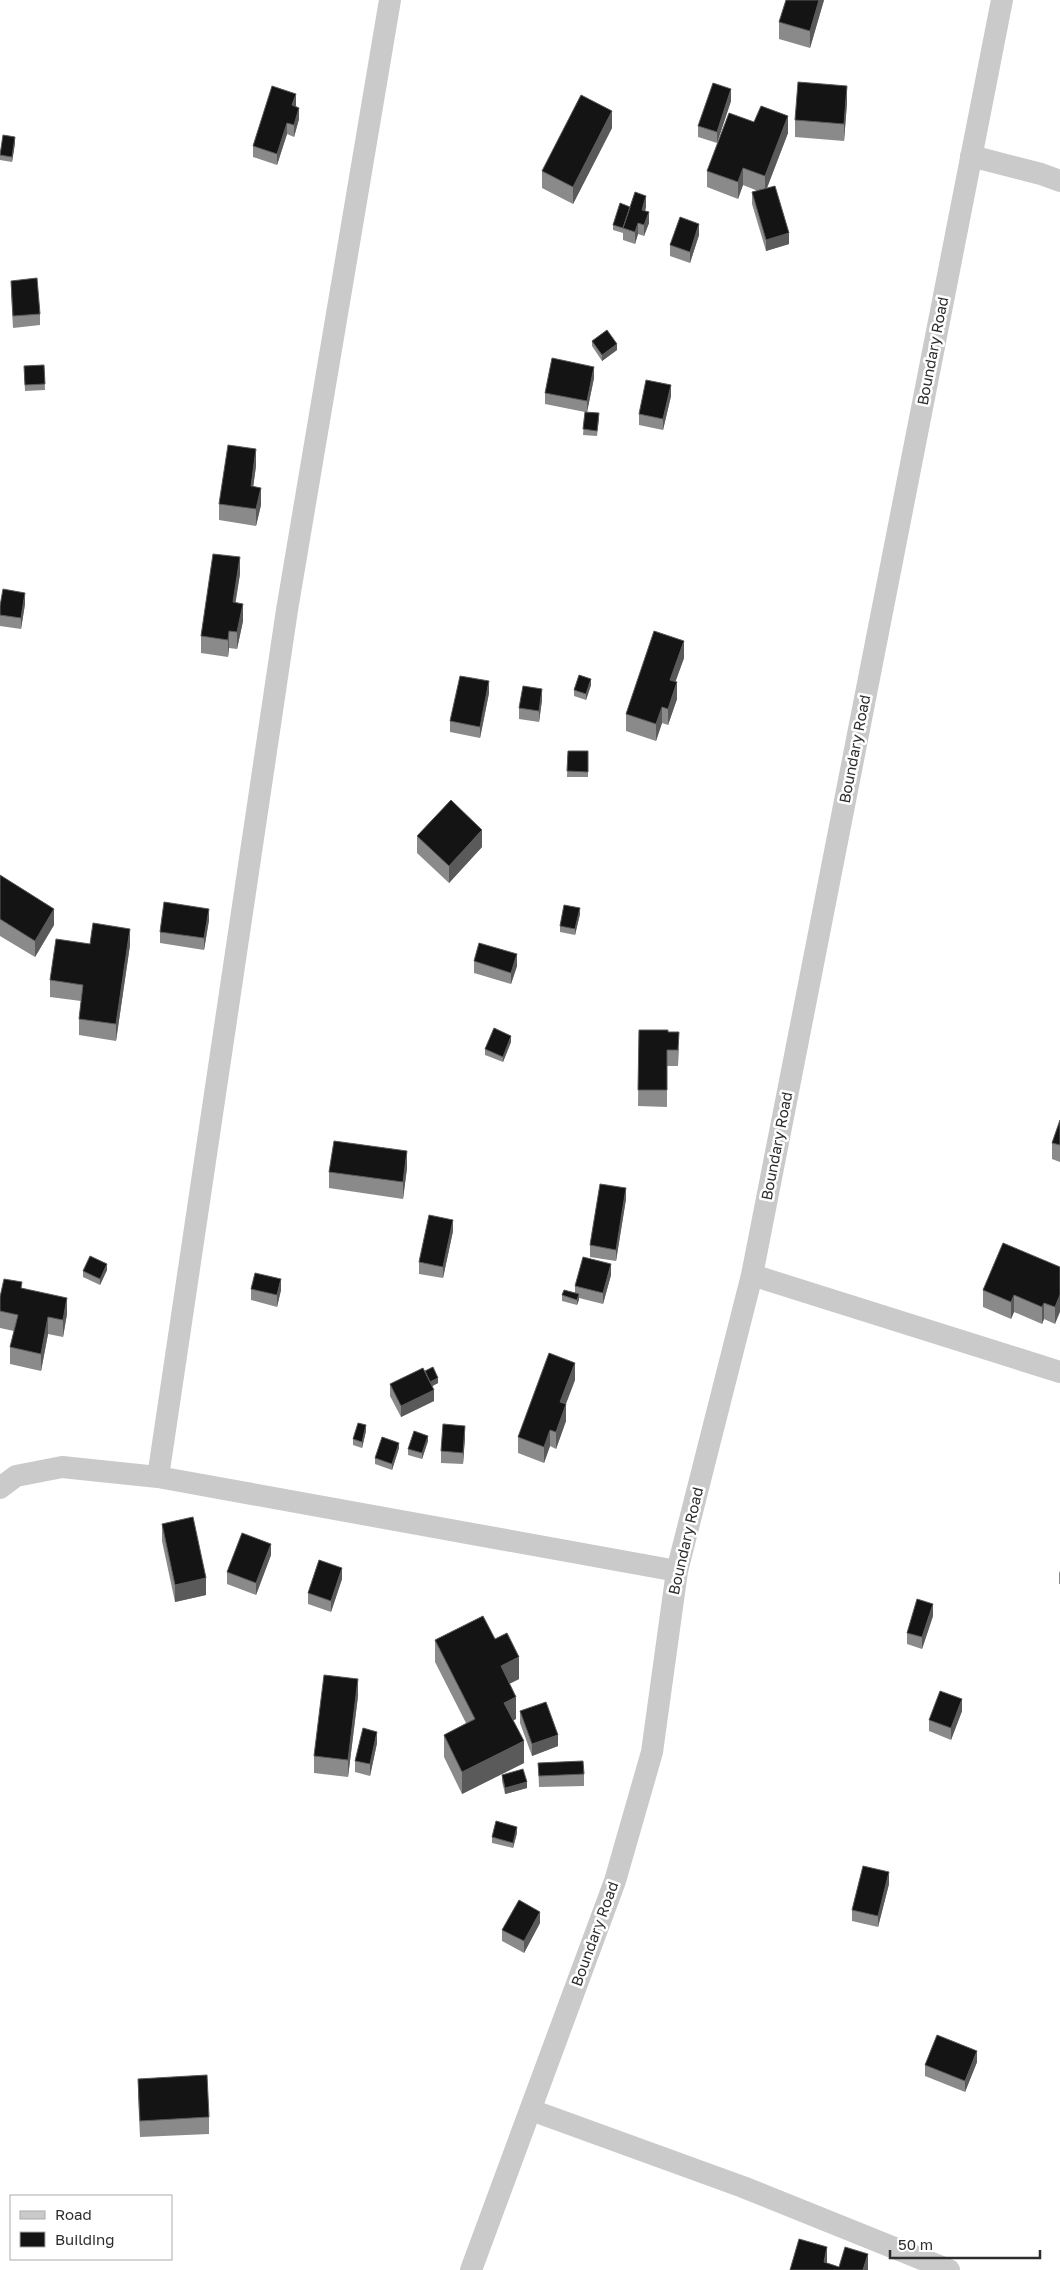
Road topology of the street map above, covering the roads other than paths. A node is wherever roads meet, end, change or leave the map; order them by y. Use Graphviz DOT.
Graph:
graph roads {
  1 [pos="390,0"];
  2 [pos="1002,0"];
  3 [pos="971,156"];
  4 [pos="1060,181"];
  5 [pos="752,1275"];
  6 [pos="1060,1372"];
  7 [pos="158,1477"];
  8 [pos="0,1488"];
  9 [pos="677,1570"];
  10 [pos="531,2110"];
  11 [pos="935,2267"];
  12 [pos="471,2270"];
  1 -- 7 [label="street"];
  2 -- 3 [label="street, Boundary Road"];
  3 -- 4 [label="street"];
  3 -- 5 [label="street, Boundary Road"];
  5 -- 6 [label="street"];
  5 -- 9 [label="street, Boundary Road"];
  7 -- 8 [label="street"];
  7 -- 9 [label="street"];
  9 -- 10 [label="street, Boundary Road"];
  10 -- 11 [label="street"];
  10 -- 12 [label="street, Boundary Road"];
}
